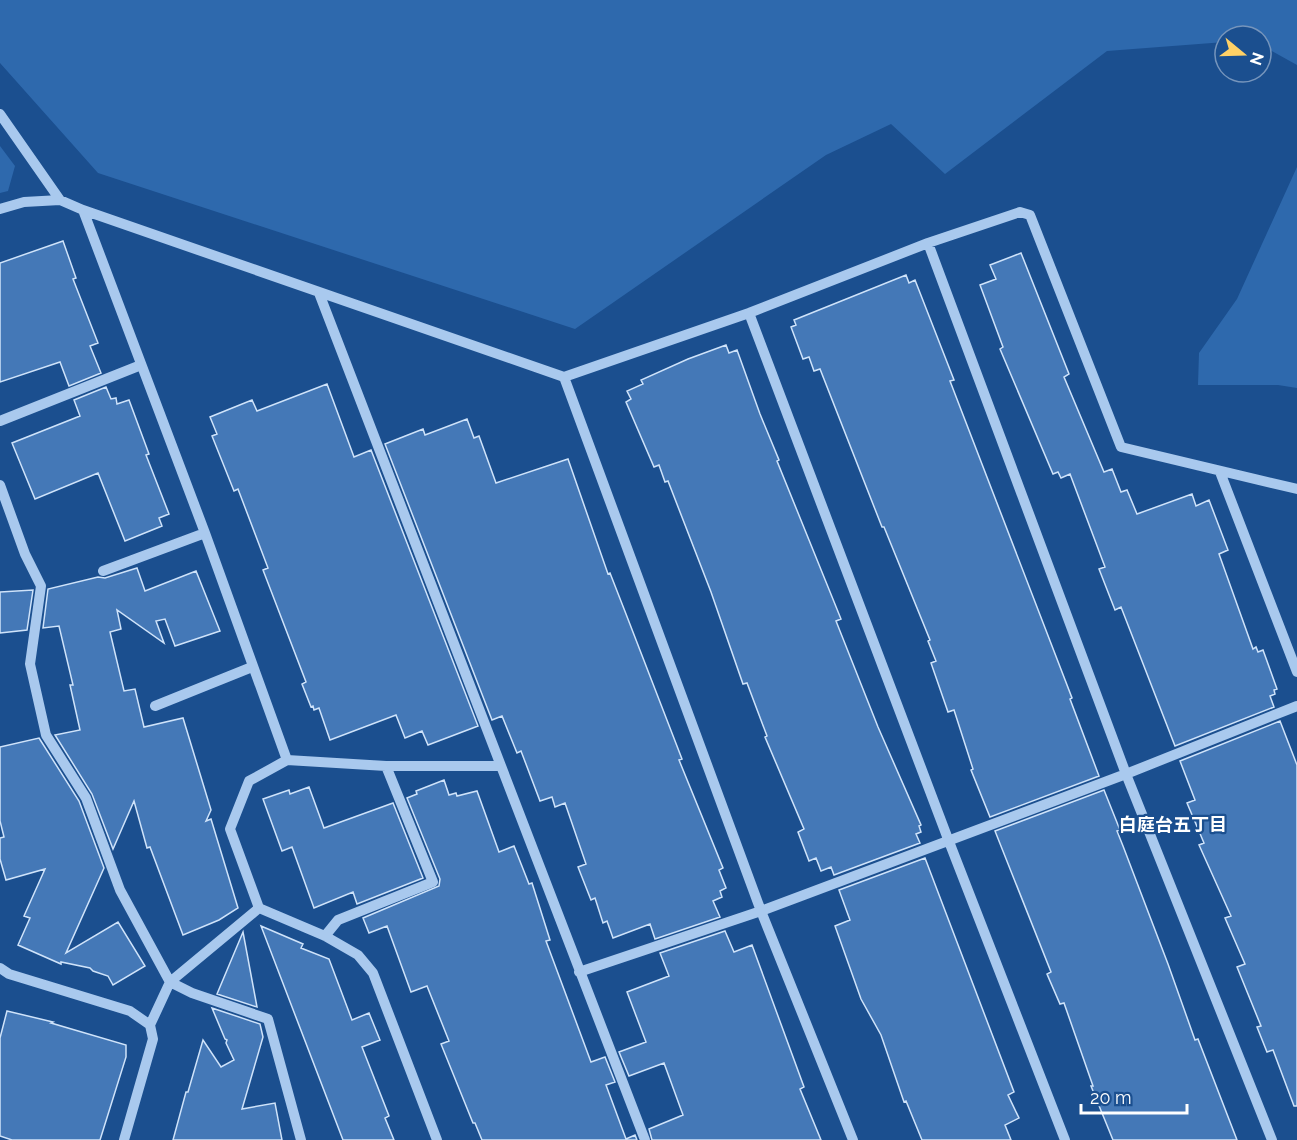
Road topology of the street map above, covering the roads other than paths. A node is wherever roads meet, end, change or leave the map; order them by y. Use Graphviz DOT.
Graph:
graph roads {
  1 [pos="0,114"];
  2 [pos="60,200"];
  3 [pos="0,209"];
  4 [pos="83,210"];
  5 [pos="928,243"];
  6 [pos="319,293"];
  7 [pos="749,313"];
  8 [pos="141,365"];
  9 [pos="564,377"];
  10 [pos="0,421"];
  11 [pos="1220,472"];
  12 [pos="0,484"];
  13 [pos="1297,489"];
  14 [pos="205,533"];
  15 [pos="103,571"];
  16 [pos="252,667"];
  17 [pos="1297,672"];
  18 [pos="155,706"];
  19 [pos="1297,706"];
  20 [pos="287,760"];
  21 [pos="386,766"];
  22 [pos="501,766"];
  23 [pos="1126,774"];
  24 [pos="948,839"];
  25 [pos="259,908"];
  26 [pos="761,911"];
  27 [pos="325,936"];
  28 [pos="0,968"];
  29 [pos="579,972"];
  30 [pos="170,981"];
  31 [pos="150,1024"];
  32 [pos="124,1140"];
  33 [pos="301,1140"];
  34 [pos="436,1140"];
  35 [pos="645,1140"];
  36 [pos="853,1140"];
  37 [pos="1065,1140"];
  38 [pos="1272,1140"];
  1 -- 2 [label="street"];
  2 -- 3 [label="street"];
  2 -- 4 [label="street"];
  4 -- 6 [label="street"];
  4 -- 8 [label="street"];
  5 -- 7 [label="street"];
  5 -- 11 [label="street"];
  5 -- 23 [label="street"];
  6 -- 9 [label="street"];
  6 -- 22 [label="street"];
  7 -- 9 [label="street"];
  7 -- 24 [label="street"];
  8 -- 10 [label="street"];
  8 -- 14 [label="street"];
  9 -- 26 [label="street"];
  11 -- 13 [label="street"];
  11 -- 17 [label="street"];
  12 -- 30 [label="street"];
  14 -- 15 [label="street"];
  14 -- 16 [label="street"];
  16 -- 18 [label="street"];
  16 -- 20 [label="street"];
  19 -- 23 [label="street"];
  20 -- 21 [label="street"];
  20 -- 25 [label="street"];
  21 -- 22 [label="street"];
  21 -- 27 [label="street"];
  22 -- 29 [label="street"];
  23 -- 24 [label="street"];
  23 -- 38 [label="street"];
  24 -- 26 [label="street"];
  24 -- 37 [label="street"];
  25 -- 27 [label="street"];
  25 -- 30 [label="street"];
  26 -- 29 [label="street"];
  26 -- 36 [label="street"];
  27 -- 34 [label="street"];
  28 -- 31 [label="street"];
  29 -- 35 [label="street"];
  30 -- 31 [label="street"];
  30 -- 33 [label="street"];
  31 -- 32 [label="street"];
}
